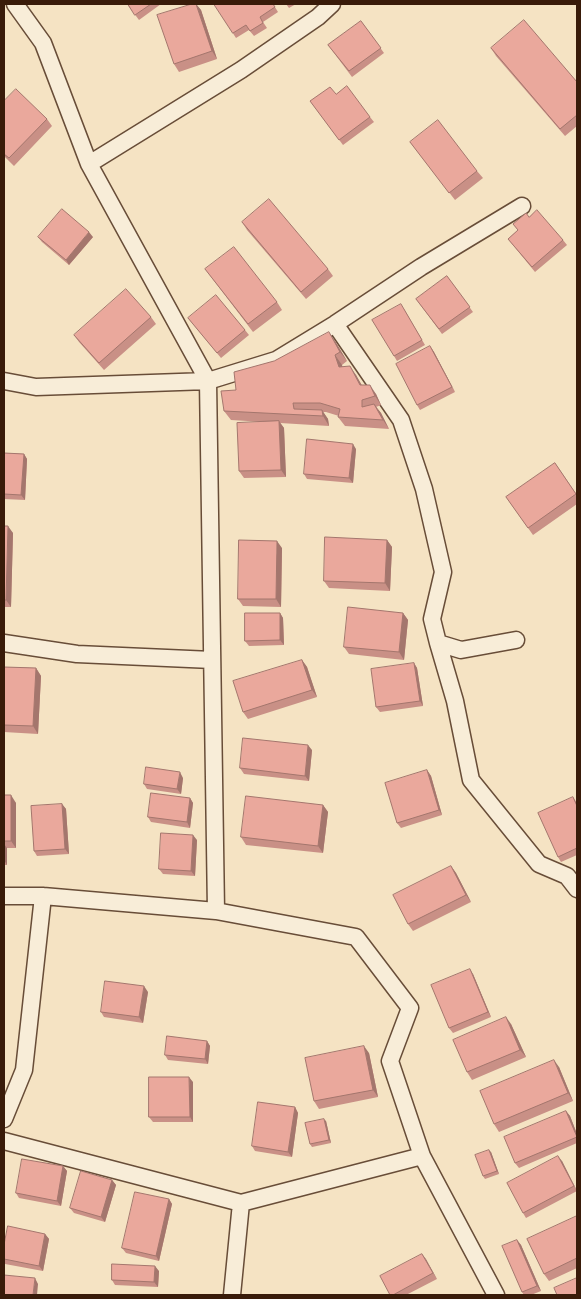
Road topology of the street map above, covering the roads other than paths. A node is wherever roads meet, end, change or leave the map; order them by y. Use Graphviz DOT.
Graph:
graph roads {
  1 [pos="15,4"];
  2 [pos="332,4"];
  3 [pos="89,164"];
  4 [pos="522,206"];
  5 [pos="335,324"];
  6 [pos="4,381"];
  7 [pos="208,381"];
  8 [pos="516,640"];
  9 [pos="4,643"];
  10 [pos="438,643"];
  11 [pos="212,660"];
  12 [pos="577,889"];
  13 [pos="4,896"];
  14 [pos="43,896"];
  15 [pos="216,911"];
  16 [pos="4,1119"];
  17 [pos="4,1141"];
  18 [pos="422,1156"];
  19 [pos="241,1203"];
  20 [pos="232,1295"];
  21 [pos="496,1295"];
  1 -- 3 [label="street"];
  2 -- 3 [label="street"];
  3 -- 7 [label="street"];
  4 -- 5 [label="street"];
  5 -- 7 [label="street"];
  5 -- 10 [label="street"];
  6 -- 7 [label="street"];
  7 -- 11 [label="street"];
  8 -- 10 [label="street"];
  9 -- 11 [label="street"];
  10 -- 12 [label="street"];
  11 -- 15 [label="street"];
  13 -- 14 [label="street"];
  14 -- 15 [label="street"];
  14 -- 16 [label="street"];
  15 -- 18 [label="street"];
  17 -- 19 [label="street"];
  18 -- 19 [label="street"];
  18 -- 21 [label="street"];
  19 -- 20 [label="street"];
}
